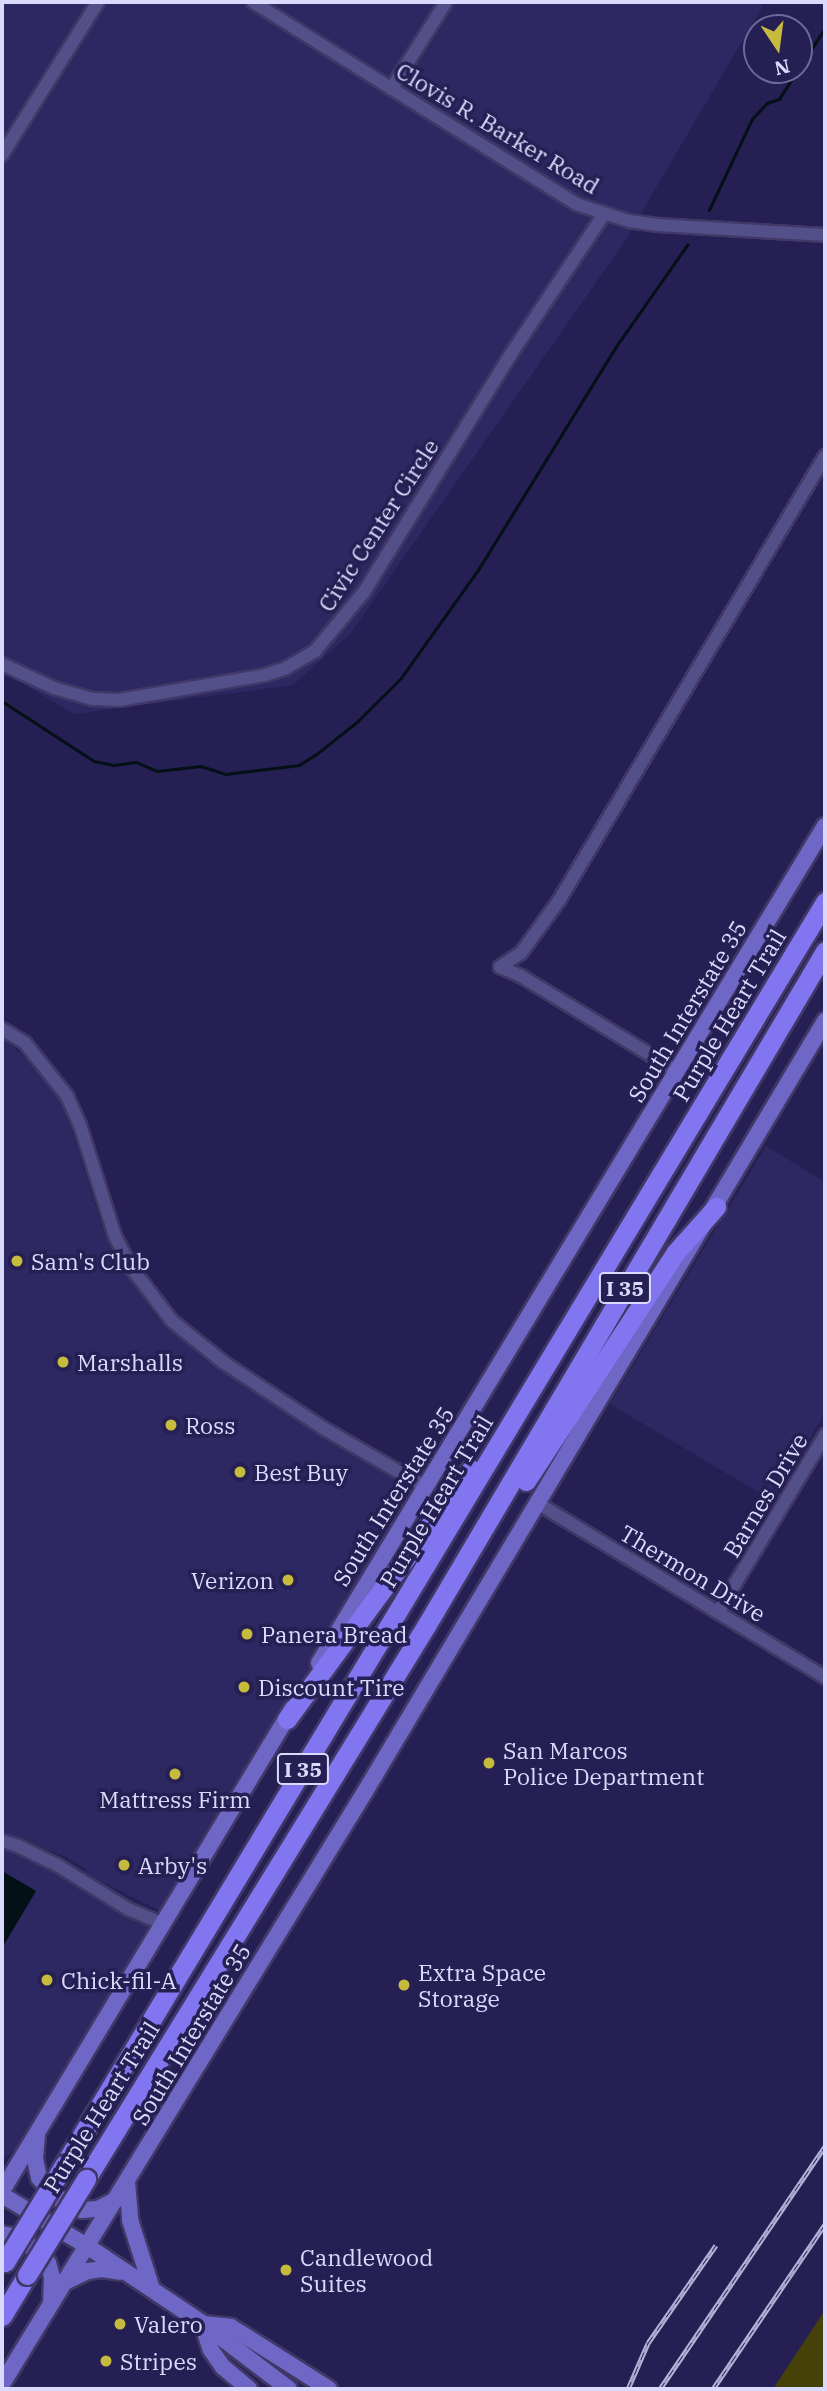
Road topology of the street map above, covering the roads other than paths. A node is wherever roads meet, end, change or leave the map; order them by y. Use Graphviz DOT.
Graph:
graph roads {
  1 [pos="98,2"];
  2 [pos="253,2"];
  3 [pos="446,2"];
  4 [pos="391,89"];
  5 [pos="2,155"];
  6 [pos="604,214"];
  7 [pos="825,235"];
  8 [pos="825,456"];
  9 [pos="2,664"];
  10 [pos="825,826"];
  11 [pos="825,902"];
  12 [pos="825,951"];
  13 [pos="825,1021"];
  14 [pos="2,1029"];
  15 [pos="677,1071"];
  16 [pos="716,1207"];
  17 [pos="542,1372"];
  18 [pos="825,1435"];
  19 [pos="425,1488"];
  20 [pos="539,1504"];
  21 [pos="718,1612"];
  22 [pos="426,1626"];
  23 [pos="825,1677"];
  24 [pos="287,1719"];
  25 [pos="2,1841"];
  26 [pos="164,1924"];
  27 [pos="37,2133"];
  28 [pos="22,2157"];
  29 [pos="2,2165"];
  30 [pos="127,2182"];
  31 [pos="2,2193"];
  32 [pos="116,2200"];
  33 [pos="2,2234"];
  34 [pos="87,2246"];
  35 [pos="4,2265"];
  36 [pos="126,2273"];
  37 [pos="65,2282"];
  38 [pos="152,2289"];
  39 [pos="51,2305"];
  40 [pos="2,2316"];
  41 [pos="202,2323"];
  42 [pos="2,2384"];
  43 [pos="249,2389"];
  44 [pos="289,2389"];
  45 [pos="329,2389"];
  1 -- 5 [label="street"];
  2 -- 4 [label="street, Clovis R. Barker Road"];
  3 -- 4 [label="street"];
  4 -- 6 [label="street, Clovis R. Barker Road"];
  6 -- 7 [label="street, Clovis R. Barker Road"];
  6 -- 9 [label="street, Civic Center Circle"];
  8 -- 15 [label="street"];
  10 -- 15 [label="main road, South Interstate 35"];
  11 -- 17 [label="highway, Purple Heart Trail / I 35"];
  12 -- 22 [label="highway, Purple Heart Trail / I 35"];
  13 -- 16 [label="main road, South Interstate 35"];
  14 -- 19 [label="street"];
  15 -- 19 [label="main road, South Interstate 35"];
  16 -- 20 [label="main road, South Interstate 35"];
  16 -- 22 [label="highway"];
  17 -- 24 [label="highway"];
  17 -- 35 [label="highway, Purple Heart Trail / I 35, bridge"];
  18 -- 21 [label="street, Barnes Drive"];
  19 -- 24 [label="main road, South Interstate 35"];
  20 -- 21 [label="street, Thermon Drive"];
  20 -- 30 [label="main road, South Interstate 35"];
  21 -- 23 [label="street, Thermon Drive"];
  22 -- 40 [label="highway, Purple Heart Trail / I 35, bridge"];
  24 -- 26 [label="main road, South Interstate 35"];
  25 -- 26 [label="street"];
  26 -- 27 [label="main road, South Interstate 35"];
  27 -- 28 [label="main road, South Interstate 35"];
  27 -- 32 [label="main road"];
  28 -- 29 [label="main road"];
  28 -- 31 [label="main road, South Interstate 35"];
  30 -- 32 [label="main road, South Interstate 35"];
  30 -- 38 [label="main road"];
  31 -- 34 [label="main road"];
  32 -- 34 [label="main road, South Interstate 35"];
  33 -- 39 [label="main road"];
  34 -- 36 [label="main road"];
  34 -- 37 [label="main road, South Interstate 35"];
  36 -- 37 [label="main road"];
  36 -- 38 [label="main road"];
  37 -- 39 [label="main road, South Interstate 35"];
  38 -- 41 [label="main road"];
  39 -- 42 [label="main road, South Interstate 35"];
  41 -- 43 [label="main road"];
  41 -- 44 [label="main road"];
  41 -- 45 [label="main road"];
}
